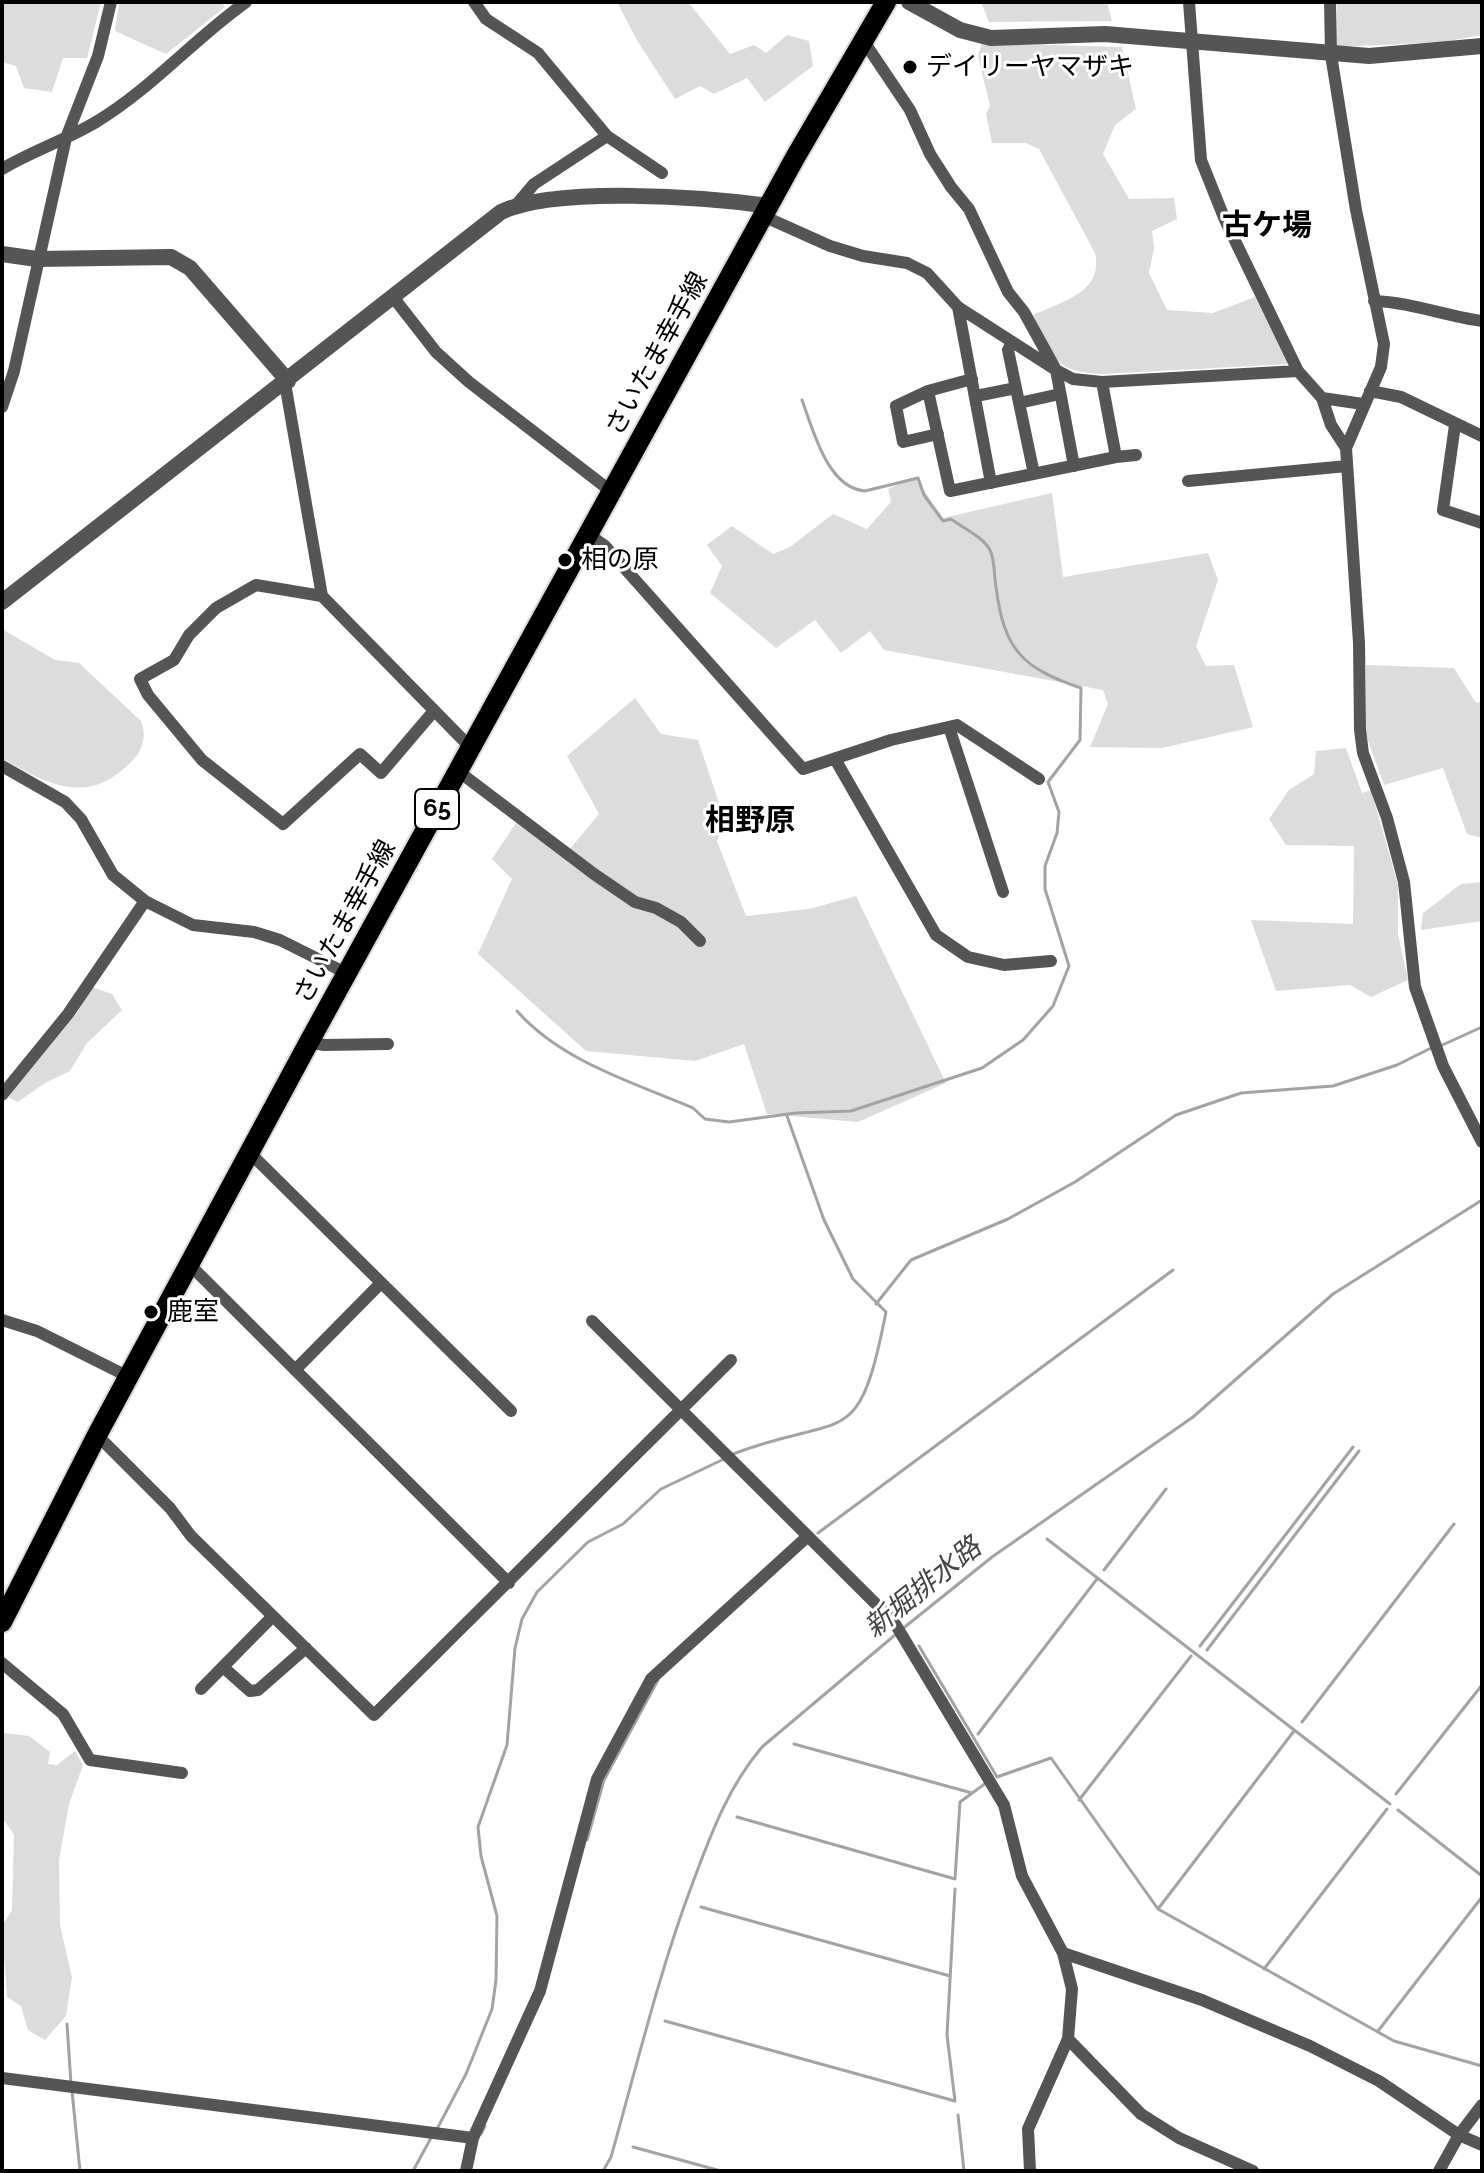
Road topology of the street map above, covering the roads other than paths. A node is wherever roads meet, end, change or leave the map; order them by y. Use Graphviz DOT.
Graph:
graph roads {
  1 [pos="111,2"];
  2 [pos="246,2"];
  3 [pos="474,2"];
  4 [pos="909,2"];
  5 [pos="1189,2"];
  6 [pos="1330,2"];
  7 [pos="880,4"];
  8 [pos="863,40"];
  9 [pos="1190,41"];
  10 [pos="1482,46"];
  11 [pos="1331,55"];
  12 [pos="607,136"];
  13 [pos="66,138"];
  14 [pos="2,169"];
  15 [pos="662,173"];
  16 [pos="517,204"];
  17 [pos="766,211"];
  18 [pos="2,254"];
  19 [pos="37,259"];
  20 [pos="393,297"];
  21 [pos="1374,301"];
  22 [pos="958,307"];
  23 [pos="1482,321"];
  24 [pos="1012,343"];
  25 [pos="1056,370"];
  26 [pos="1298,371"];
  27 [pos="972,379"];
  28 [pos="286,382"];
  29 [pos="1102,382"];
  30 [pos="1016,388"];
  31 [pos="928,391"];
  32 [pos="1370,391"];
  33 [pos="1060,394"];
  34 [pos="976,396"];
  35 [pos="1322,398"];
  36 [pos="1019,403"];
  37 [pos="1363,404"];
  38 [pos="2,407"];
  39 [pos="1455,425"];
  40 [pos="938,434"];
  41 [pos="1482,436"];
  42 [pos="1346,448"];
  43 [pos="1136,455"];
  44 [pos="1116,457"];
  45 [pos="1074,466"];
  46 [pos="1347,466"];
  47 [pos="1034,474"];
  48 [pos="1188,481"];
  49 [pos="991,483"];
  50 [pos="612,492"];
  51 [pos="1482,523"];
  52 [pos="588,534"];
  53 [pos="322,596"];
  54 [pos="2,602"];
  55 [pos="433,712"];
  56 [pos="949,727"];
  57 [pos="471,748"];
  58 [pos="835,759"];
  59 [pos="2,766"];
  60 [pos="458,771"];
  61 [pos="1039,779"];
  62 [pos="1003,892"];
  63 [pos="145,901"];
  64 [pos="700,941"];
  65 [pos="1051,961"];
  66 [pos="346,973"];
  67 [pos="309,1042"];
  68 [pos="388,1044"];
  69 [pos="2,1095"];
  70 [pos="1482,1142"];
  71 [pos="249,1152"];
  72 [pos="189,1264"];
  73 [pos="381,1283"];
  74 [pos="2,1320"];
  75 [pos="592,1321"];
  76 [pos="731,1360"];
  77 [pos="295,1370"];
  78 [pos="129,1377"];
  79 [pos="511,1411"];
  80 [pos="682,1411"];
  81 [pos="97,1435"];
  82 [pos="808,1536"];
  83 [pos="509,1583"];
  84 [pos="273,1616"];
  85 [pos="2,1622"];
  86 [pos="306,1648"];
  87 [pos="2,1663"];
  88 [pos="223,1667"];
  89 [pos="201,1689"];
  90 [pos="182,1773"];
  91 [pos="1063,1953"];
  92 [pos="1068,2039"];
  93 [pos="2,2078"];
  94 [pos="1482,2105"];
  95 [pos="1459,2135"];
  96 [pos="473,2138"];
  97 [pos="1482,2145"];
  98 [pos="466,2171"];
  99 [pos="1030,2171"];
  100 [pos="1253,2171"];
  101 [pos="1439,2171"];
  1 -- 13 [label="street"];
  2 -- 13 [label="street"];
  3 -- 12 [label="street"];
  4 -- 9 [label="street"];
  5 -- 9 [label="street"];
  6 -- 11 [label="street"];
  7 -- 8 [label="main road, さいたま幸手線 / 65"];
  8 -- 17 [label="main road, さいたま幸手線 / 65"];
  8 -- 25 [label="street"];
  9 -- 11 [label="street"];
  9 -- 26 [label="street"];
  10 -- 11 [label="street"];
  11 -- 21 [label="street"];
  12 -- 15 [label="street"];
  12 -- 16 [label="street"];
  13 -- 14 [label="street"];
  13 -- 19 [label="street"];
  16 -- 17 [label="street"];
  16 -- 20 [label="street"];
  17 -- 22 [label="street"];
  17 -- 50 [label="main road, さいたま幸手線 / 65"];
  18 -- 19 [label="street"];
  19 -- 28 [label="street"];
  19 -- 38 [label="street"];
  20 -- 28 [label="street"];
  20 -- 50 [label="street"];
  21 -- 23 [label="street"];
  21 -- 32 [label="street"];
  22 -- 24 [label="street"];
  22 -- 27 [label="street"];
  24 -- 25 [label="street"];
  24 -- 30 [label="street"];
  25 -- 29 [label="street"];
  25 -- 33 [label="street"];
  26 -- 29 [label="street"];
  26 -- 35 [label="street"];
  27 -- 31 [label="street"];
  27 -- 34 [label="street"];
  28 -- 53 [label="street"];
  28 -- 54 [label="street"];
  29 -- 44 [label="street"];
  30 -- 34 [label="street"];
  30 -- 36 [label="street"];
  31 -- 40 [label="street"];
  31 -- 40 [label="street"];
  32 -- 37 [label="street"];
  32 -- 39 [label="street"];
  33 -- 36 [label="street"];
  33 -- 45 [label="street"];
  34 -- 49 [label="street"];
  35 -- 37 [label="street"];
  35 -- 42 [label="street"];
  36 -- 47 [label="street"];
  37 -- 42 [label="street"];
  39 -- 41 [label="street"];
  39 -- 51 [label="street"];
  40 -- 49 [label="street"];
  42 -- 46 [label="street"];
  43 -- 44 [label="street"];
  44 -- 45 [label="street"];
  45 -- 47 [label="street"];
  46 -- 48 [label="street"];
  46 -- 70 [label="street"];
  47 -- 49 [label="street"];
  50 -- 52 [label="main road, さいたま幸手線 / 65"];
  52 -- 57 [label="main road, さいたま幸手線 / 65"];
  52 -- 58 [label="street"];
  53 -- 55 [label="street"];
  53 -- 55 [label="street"];
  55 -- 57 [label="street"];
  56 -- 58 [label="street"];
  56 -- 61 [label="street"];
  56 -- 62 [label="street"];
  57 -- 60 [label="main road, さいたま幸手線 / 65"];
  58 -- 65 [label="street"];
  59 -- 63 [label="street"];
  60 -- 64 [label="street"];
  60 -- 66 [label="main road, さいたま幸手線 / 65"];
  63 -- 66 [label="street"];
  63 -- 69 [label="street"];
  66 -- 67 [label="main road, さいたま幸手線 / 65"];
  67 -- 68 [label="street"];
  67 -- 71 [label="main road, さいたま幸手線 / 65"];
  71 -- 72 [label="main road, さいたま幸手線 / 65"];
  71 -- 73 [label="street"];
  72 -- 77 [label="street"];
  72 -- 78 [label="main road, さいたま幸手線 / 65"];
  73 -- 77 [label="street"];
  73 -- 79 [label="street"];
  74 -- 78 [label="street"];
  75 -- 80 [label="street"];
  76 -- 80 [label="street"];
  77 -- 83 [label="street"];
  78 -- 81 [label="main road, さいたま幸手線 / 65"];
  80 -- 82 [label="street"];
  80 -- 83 [label="street"];
  81 -- 84 [label="street"];
  81 -- 85 [label="main road, さいたま幸手線 / 65"];
  82 -- 91 [label="street"];
  82 -- 96 [label="street"];
  83 -- 86 [label="street"];
  84 -- 86 [label="street"];
  84 -- 88 [label="street"];
  86 -- 88 [label="street"];
  87 -- 90 [label="street"];
  88 -- 89 [label="street"];
  91 -- 92 [label="street"];
  91 -- 95 [label="street"];
  92 -- 99 [label="street"];
  92 -- 100 [label="street"];
  93 -- 96 [label="street"];
  94 -- 95 [label="street"];
  95 -- 97 [label="street"];
  95 -- 101 [label="street"];
  96 -- 98 [label="street"];
}
